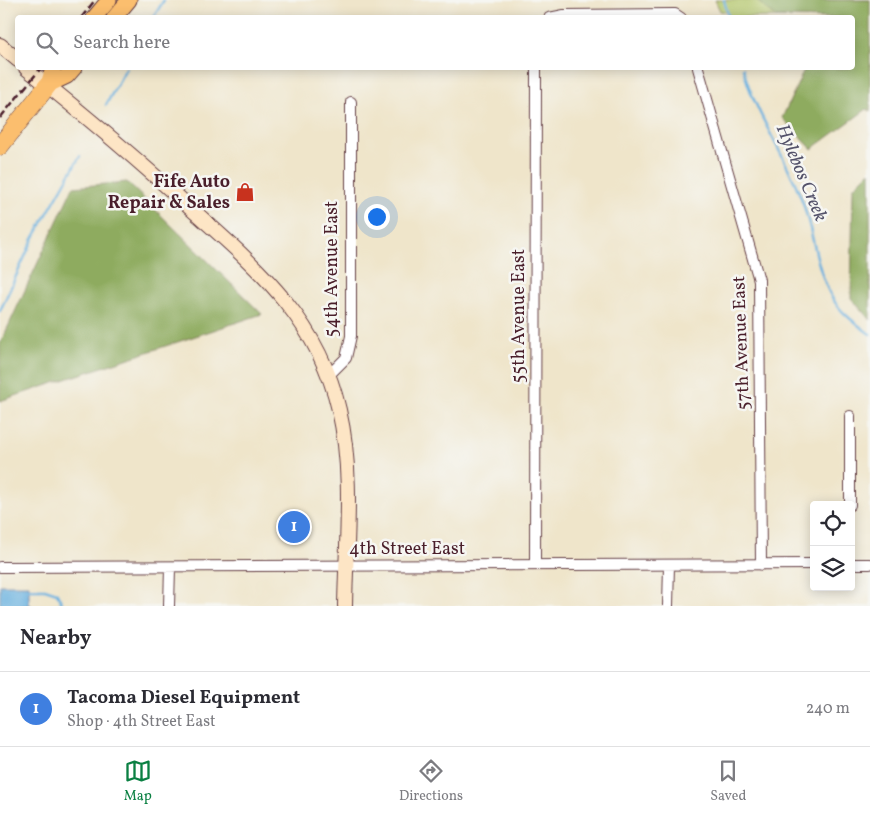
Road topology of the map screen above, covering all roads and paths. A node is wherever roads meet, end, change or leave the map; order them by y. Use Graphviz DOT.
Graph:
graph roads {
  1 [pos="109,0"];
  2 [pos="129,0"];
  3 [pos="96,15"];
  4 [pos="116,15"];
  5 [pos="564,15"];
  6 [pos="676,15"];
  7 [pos="0,45"];
  8 [pos="15,58"];
  9 [pos="29,70"];
  10 [pos="52,70"];
  11 [pos="72,70"];
  12 [pos="536,70"];
  13 [pos="699,70"];
  14 [pos="48,85"];
  15 [pos="351,102"];
  16 [pos="0,146"];
  17 [pos="328,375"];
  18 [pos="850,416"];
  19 [pos="850,501"];
  20 [pos="535,564"];
  21 [pos="810,564"];
  22 [pos="855,564"];
  23 [pos="870,564"];
  24 [pos="346,565"];
  25 [pos="761,565"];
  26 [pos="669,566"];
  27 [pos="0,567"];
  28 [pos="170,567"];
  29 [pos="169,606"];
  30 [pos="345,606"];
  31 [pos="668,606"];
  1 -- 3 [label="main road"];
  2 -- 4 [label="main road"];
  5 -- 6 [label="street"];
  7 -- 8 [label="main road"];
  9 -- 14 [label="main road"];
  10 -- 14 [label="main road"];
  11 -- 14 [label="main road"];
  12 -- 20 [label="street, 55th Avenue East"];
  13 -- 25 [label="street, 57th Avenue East"];
  14 -- 16 [label="highway"];
  14 -- 17 [label="main road"];
  15 -- 17 [label="street, 54th Avenue East"];
  17 -- 24 [label="main road"];
  18 -- 19 [label="street"];
  20 -- 24 [label="street, 4th Street East"];
  20 -- 26 [label="street, 4th Street East"];
  21 -- 25 [label="street, 4th Street East"];
  22 -- 23 [label="street"];
  24 -- 28 [label="street, 4th Street East"];
  24 -- 30 [label="main road"];
  25 -- 26 [label="street, 4th Street East"];
  26 -- 31 [label="street"];
  27 -- 28 [label="street, 4th Street East"];
  28 -- 29 [label="street"];
}
